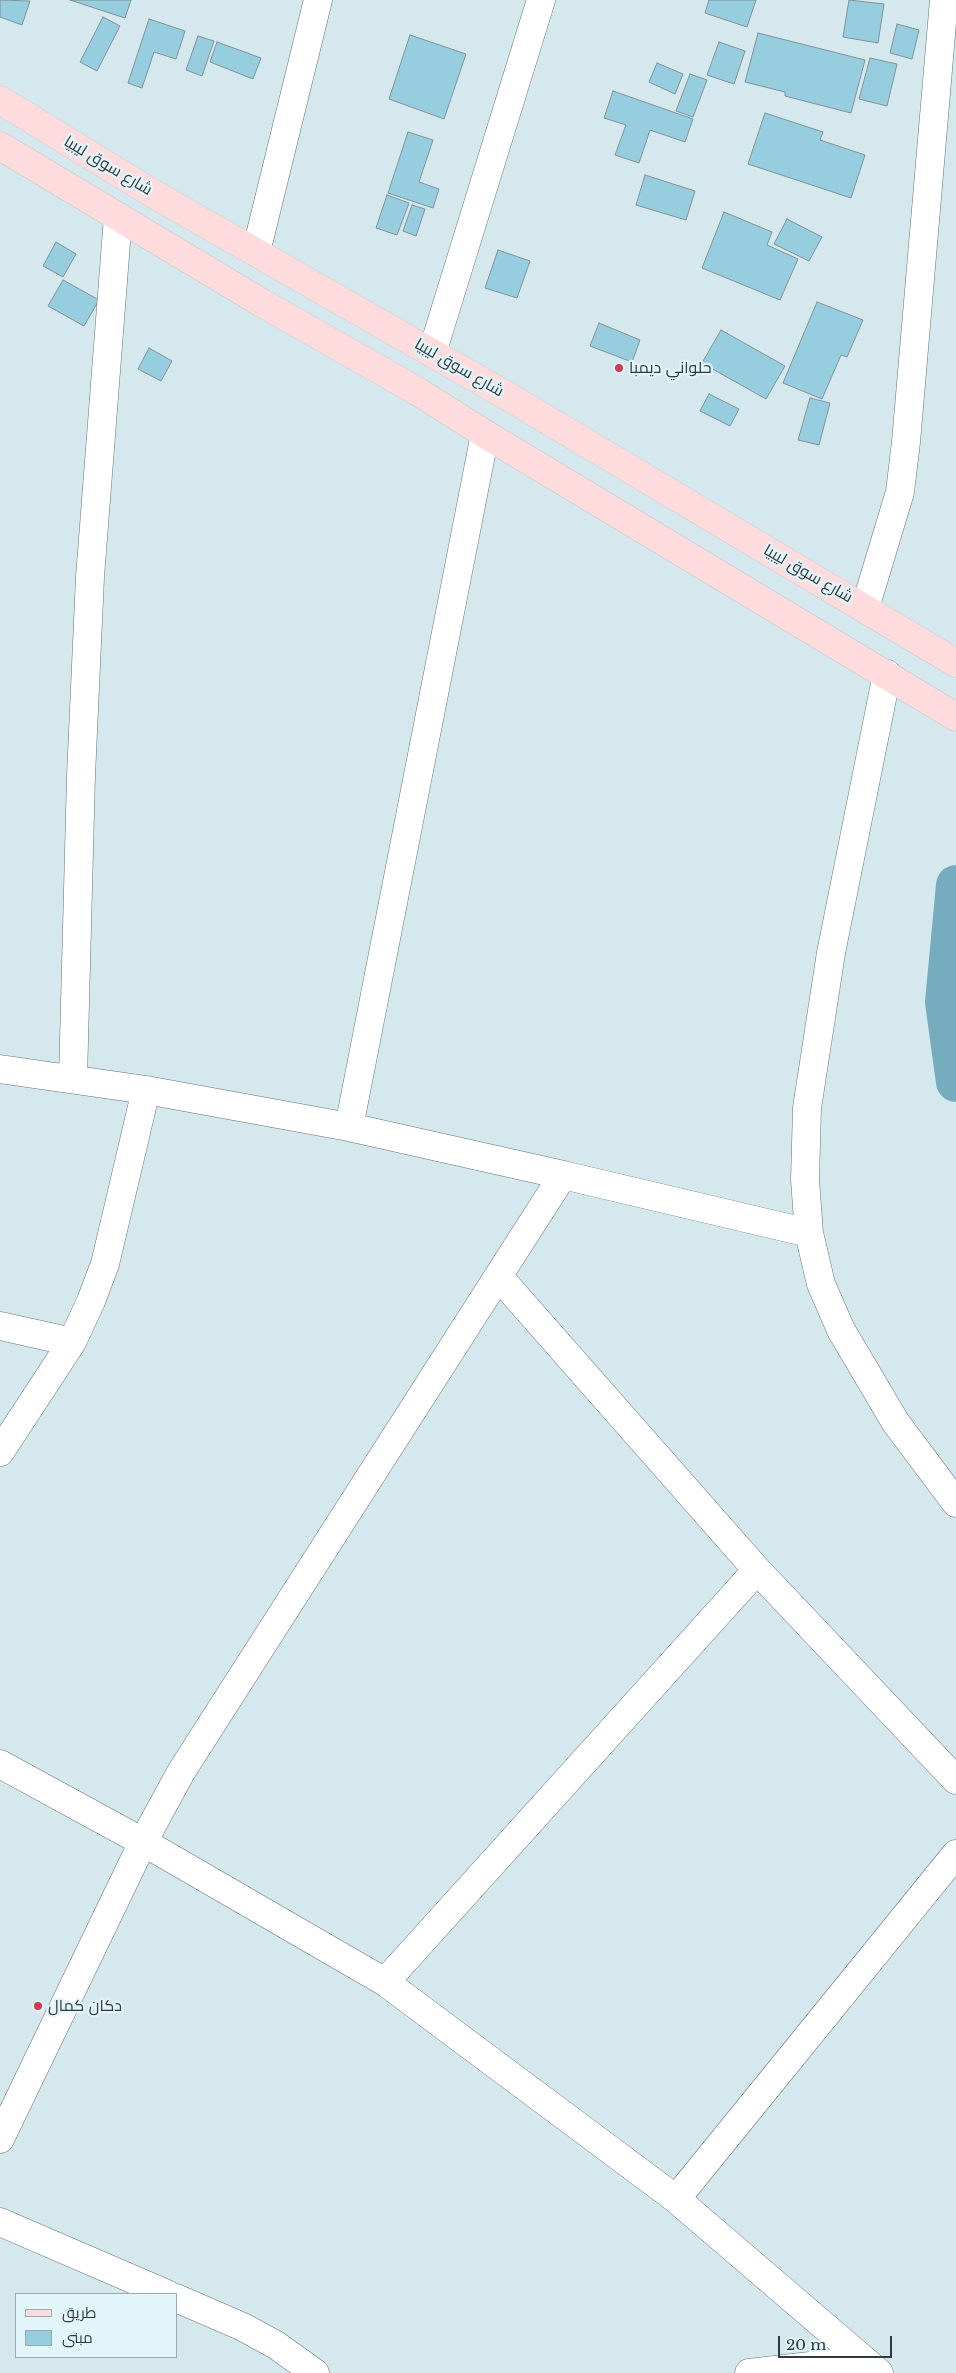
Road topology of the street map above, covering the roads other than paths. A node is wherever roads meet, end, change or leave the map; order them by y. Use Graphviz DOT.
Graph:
graph roads {
  1 [pos="318,0"];
  2 [pos="541,0"];
  3 [pos="944,0"];
  4 [pos="0,100"];
  5 [pos="0,146"];
  6 [pos="118,217"];
  7 [pos="256,252"];
  8 [pos="432,353"];
  9 [pos="485,434"];
  10 [pos="865,608"];
  11 [pos="956,664"];
  12 [pos="887,674"];
  13 [pos="956,716"];
  14 [pos="0,1069"];
  15 [pos="74,1079"];
  16 [pos="146,1090"];
  17 [pos="349,1127"];
  18 [pos="563,1175"];
  19 [pos="809,1233"];
  20 [pos="499,1277"];
  21 [pos="0,1326"];
  22 [pos="72,1342"];
  23 [pos="0,1452"];
  24 [pos="956,1503"];
  25 [pos="757,1570"];
  26 [pos="0,1764"];
  27 [pos="956,1780"];
  28 [pos="143,1842"];
  29 [pos="956,1854"];
  30 [pos="385,1982"];
  31 [pos="0,2139"];
  32 [pos="676,2199"];
  33 [pos="0,2222"];
  34 [pos="165,2293"];
  35 [pos="178,2299"];
  36 [pos="871,2366"];
  37 [pos="315,2373"];
  38 [pos="749,2373"];
  1 -- 7 [label="street"];
  2 -- 8 [label="street"];
  3 -- 10 [label="street"];
  4 -- 7 [label="main road, شارع سوق ليبيا"];
  5 -- 6 [label="main road"];
  6 -- 9 [label="main road"];
  6 -- 15 [label="street"];
  7 -- 8 [label="main road, شارع سوق ليبيا"];
  8 -- 10 [label="main road, شارع سوق ليبيا"];
  9 -- 12 [label="main road"];
  9 -- 17 [label="street"];
  10 -- 11 [label="main road, شارع سوق ليبيا"];
  12 -- 13 [label="main road"];
  12 -- 19 [label="street"];
  14 -- 15 [label="street"];
  15 -- 16 [label="street"];
  16 -- 17 [label="street"];
  16 -- 22 [label="street"];
  17 -- 18 [label="street"];
  18 -- 19 [label="street"];
  18 -- 20 [label="street"];
  19 -- 24 [label="street"];
  20 -- 25 [label="street"];
  20 -- 28 [label="street"];
  21 -- 22 [label="street"];
  22 -- 23 [label="street"];
  25 -- 27 [label="street"];
  25 -- 30 [label="street"];
  26 -- 28 [label="street"];
  28 -- 30 [label="street"];
  28 -- 31 [label="street"];
  29 -- 32 [label="street"];
  30 -- 32 [label="street"];
  32 -- 36 [label="street"];
  33 -- 34 [label="street"];
  35 -- 37 [label="street"];
  36 -- 38 [label="street"];
}
